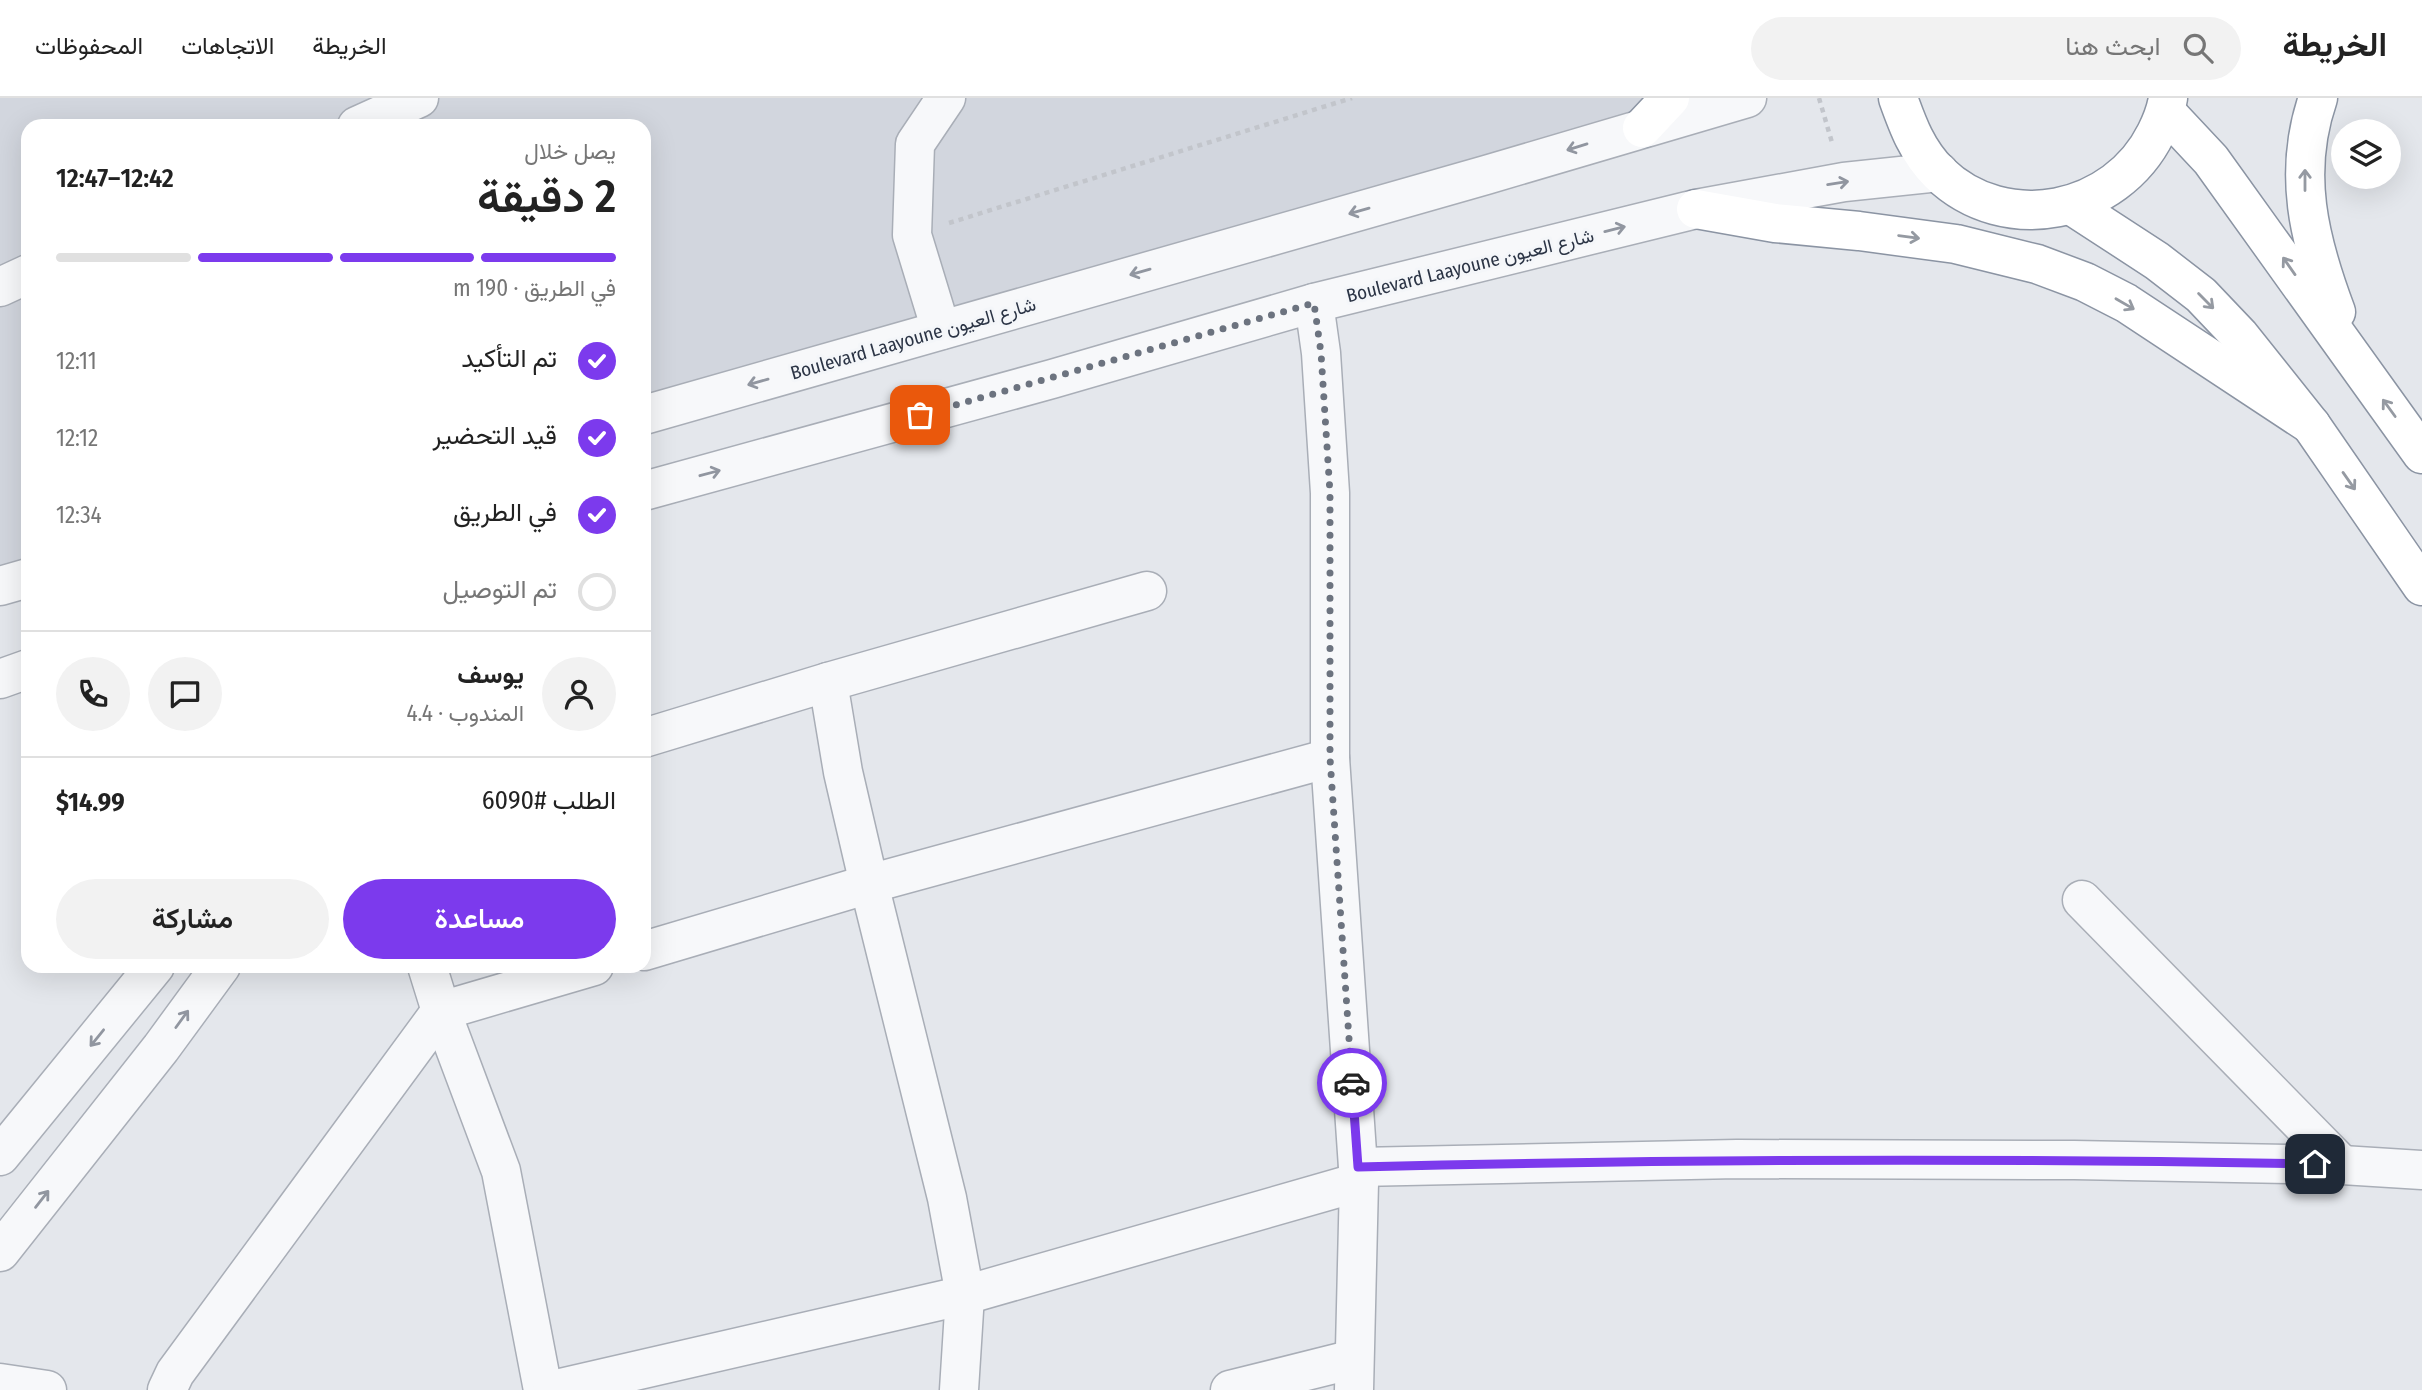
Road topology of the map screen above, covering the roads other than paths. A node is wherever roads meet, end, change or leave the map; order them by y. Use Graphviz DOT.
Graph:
graph roads {
  1 [pos="419,98"];
  2 [pos="946,98"];
  3 [pos="1670,98"];
  4 [pos="1747,98"];
  5 [pos="1898,98"];
  6 [pos="2318,98"];
  7 [pos="2167,105"];
  8 [pos="372,119"];
  9 [pos="1642,128"];
  10 [pos="1938,172"];
  11 [pos="2071,205"];
  12 [pos="1696,209"];
  13 [pos="21,277"];
  14 [pos="0,287"];
  15 [pos="1314,303"];
  16 [pos="941,330"];
  17 [pos="2356,362"];
  18 [pos="651,413"];
  19 [pos="2311,425"];
  20 [pos="2422,454"];
  21 [pos="651,489"];
  22 [pos="21,580"];
  23 [pos="0,586"];
  24 [pos="2422,586"];
  25 [pos="1147,591"];
  26 [pos="21,672"];
  27 [pos="0,679"];
  28 [pos="828,682"];
  29 [pos="651,736"];
  30 [pos="1330,758"];
  31 [pos="869,884"];
  32 [pos="2082,900"];
  33 [pos="651,949"];
  34 [pos="149,973"];
  35 [pos="216,973"];
  36 [pos="429,973"];
  37 [pos="571,973"];
  38 [pos="441,1012"];
  39 [pos="0,1156"];
  40 [pos="2342,1165"];
  41 [pos="2422,1170"];
  42 [pos="1359,1175"];
  43 [pos="0,1252"];
  44 [pos="965,1295"];
  45 [pos="1354,1374"];
  46 [pos="0,1383"];
  47 [pos="47,1390"];
  48 [pos="167,1390"];
  49 [pos="542,1390"];
  50 [pos="552,1390"];
  51 [pos="959,1390"];
  52 [pos="1230,1390"];
  1 -- 8 [label="street"];
  2 -- 16 [label="street"];
  3 -- 9 [label="highway"];
  4 -- 9 [label="street, Boulevard Laayoune شارع العيون"];
  5 -- 10 [label="highway"];
  17 -- 6 [label="highway, one-way"];
  7 -- 11 [label="highway"];
  17 -- 7 [label="highway, one-way"];
  9 -- 16 [label="street, Boulevard Laayoune شارع العيون, one-way"];
  10 -- 11 [label="highway"];
  12 -- 10 [label="street, Boulevard Laayoune شارع العيون, one-way"];
  11 -- 19 [label="highway, one-way"];
  15 -- 12 [label="street, Boulevard Laayoune شارع العيون, one-way"];
  12 -- 19 [label="highway, one-way"];
  13 -- 14 [label="street"];
  21 -- 15 [label="street, Boulevard Laayoune شارع العيون, one-way"];
  15 -- 30 [label="street"];
  16 -- 18 [label="street, Boulevard Laayoune شارع العيون, one-way"];
  20 -- 17 [label="highway, one-way"];
  19 -- 24 [label="highway, one-way"];
  22 -- 23 [label="street"];
  25 -- 28 [label="street"];
  26 -- 27 [label="street"];
  28 -- 29 [label="street"];
  28 -- 31 [label="street"];
  30 -- 31 [label="street"];
  30 -- 42 [label="street"];
  31 -- 33 [label="street"];
  31 -- 44 [label="street"];
  32 -- 40 [label="street"];
  34 -- 39 [label="street, one-way"];
  43 -- 35 [label="street, one-way"];
  36 -- 38 [label="street"];
  37 -- 38 [label="street"];
  38 -- 48 [label="street"];
  38 -- 49 [label="street"];
  40 -- 41 [label="street"];
  40 -- 42 [label="street"];
  42 -- 44 [label="street"];
  42 -- 45 [label="street"];
  44 -- 50 [label="street"];
  44 -- 51 [label="street"];
  45 -- 52 [label="street"];
  46 -- 47 [label="street"];
}
